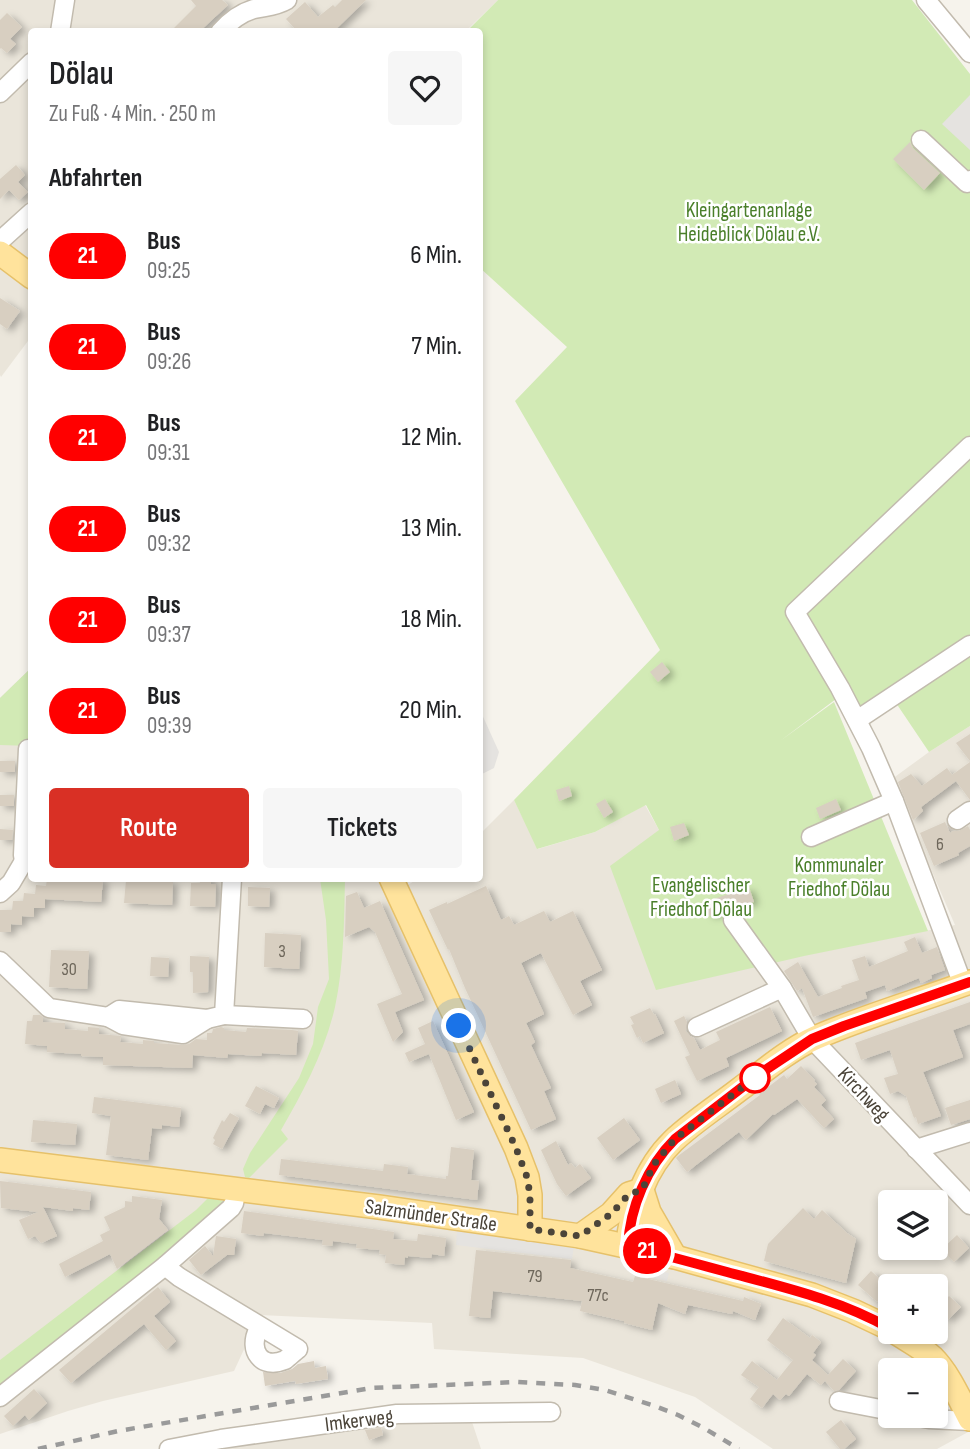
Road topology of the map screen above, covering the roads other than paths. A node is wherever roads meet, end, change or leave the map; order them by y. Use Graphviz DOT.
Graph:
graph roads {
  1 [pos="65,0"];
  2 [pos="287,0"];
  3 [pos="926,0"];
  4 [pos="61,28"];
  5 [pos="224,28"];
  6 [pos="970,53"];
  7 [pos="28,66"];
  8 [pos="0,93"];
  9 [pos="921,140"];
  10 [pos="970,180"];
  11 [pos="28,216"];
  12 [pos="0,241"];
  13 [pos="0,253"];
  14 [pos="28,274"];
  15 [pos="970,446"];
  16 [pos="970,645"];
  17 [pos="857,720"];
  18 [pos="28,749"];
  19 [pos="894,801"];
  20 [pos="811,836"];
  21 [pos="28,861"];
  22 [pos="232,882"];
  23 [pos="393,882"];
  24 [pos="0,893"];
  25 [pos="733,920"];
  26 [pos="0,961"];
  27 [pos="967,984"];
  28 [pos="782,988"];
  29 [pos="216,1017"];
  30 [pos="303,1019"];
  31 [pos="697,1027"];
  32 [pos="812,1039"];
  33 [pos="970,1132"];
  34 [pos="916,1149"];
  35 [pos="0,1160"];
  36 [pos="237,1189"];
  37 [pos="642,1190"];
  38 [pos="970,1205"];
  39 [pos="530,1229"];
  40 [pos="580,1236"];
  41 [pos="628,1246"];
  42 [pos="675,1257"];
  43 [pos="165,1266"];
  44 [pos="257,1324"];
  45 [pos="878,1324"];
  46 [pos="914,1344"];
  47 [pos="0,1397"];
  48 [pos="839,1401"];
  49 [pos="878,1408"];
  50 [pos="551,1412"];
  51 [pos="948,1419"];
  52 [pos="970,1420"];
  53 [pos="169,1449"];
  1 -- 4 [label="street"];
  2 -- 5 [label="street"];
  3 -- 6 [label="street"];
  7 -- 8 [label="street"];
  9 -- 10 [label="street"];
  11 -- 12 [label="street"];
  13 -- 14 [label="main road"];
  15 -- 17 [label="street"];
  16 -- 17 [label="street"];
  17 -- 19 [label="street"];
  18 -- 21 [label="street"];
  19 -- 20 [label="street"];
  19 -- 27 [label="street"];
  21 -- 24 [label="street"];
  22 -- 29 [label="street"];
  23 -- 39 [label="main road"];
  25 -- 28 [label="street, Kirchweg"];
  26 -- 29 [label="street"];
  27 -- 32 [label="main road"];
  28 -- 31 [label="street"];
  28 -- 32 [label="street, Kirchweg"];
  29 -- 30 [label="street"];
  32 -- 34 [label="street, Kirchweg"];
  32 -- 37 [label="main road"];
  33 -- 34 [label="street"];
  34 -- 38 [label="street, Kirchweg"];
  35 -- 36 [label="main road, Salzmünder Straße"];
  36 -- 39 [label="main road, Salzmünder Straße"];
  36 -- 43 [label="street"];
  37 -- 40 [label="main road"];
  37 -- 41 [label="main road"];
  37 -- 42 [label="main road"];
  39 -- 40 [label="main road, Salzmünder Straße"];
  40 -- 41 [label="main road, Salzmünder Straße"];
  41 -- 42 [label="main road, Salzmünder Straße"];
  42 -- 45 [label="main road, Salzmünder Straße"];
  43 -- 44 [label="street"];
  43 -- 47 [label="street"];
  46 -- 52 [label="main road, Salzmünder Straße"];
  48 -- 49 [label="street"];
  50 -- 53 [label="street, Imkerweg"];
  51 -- 52 [label="street, Salzmünder Straße"];
}
